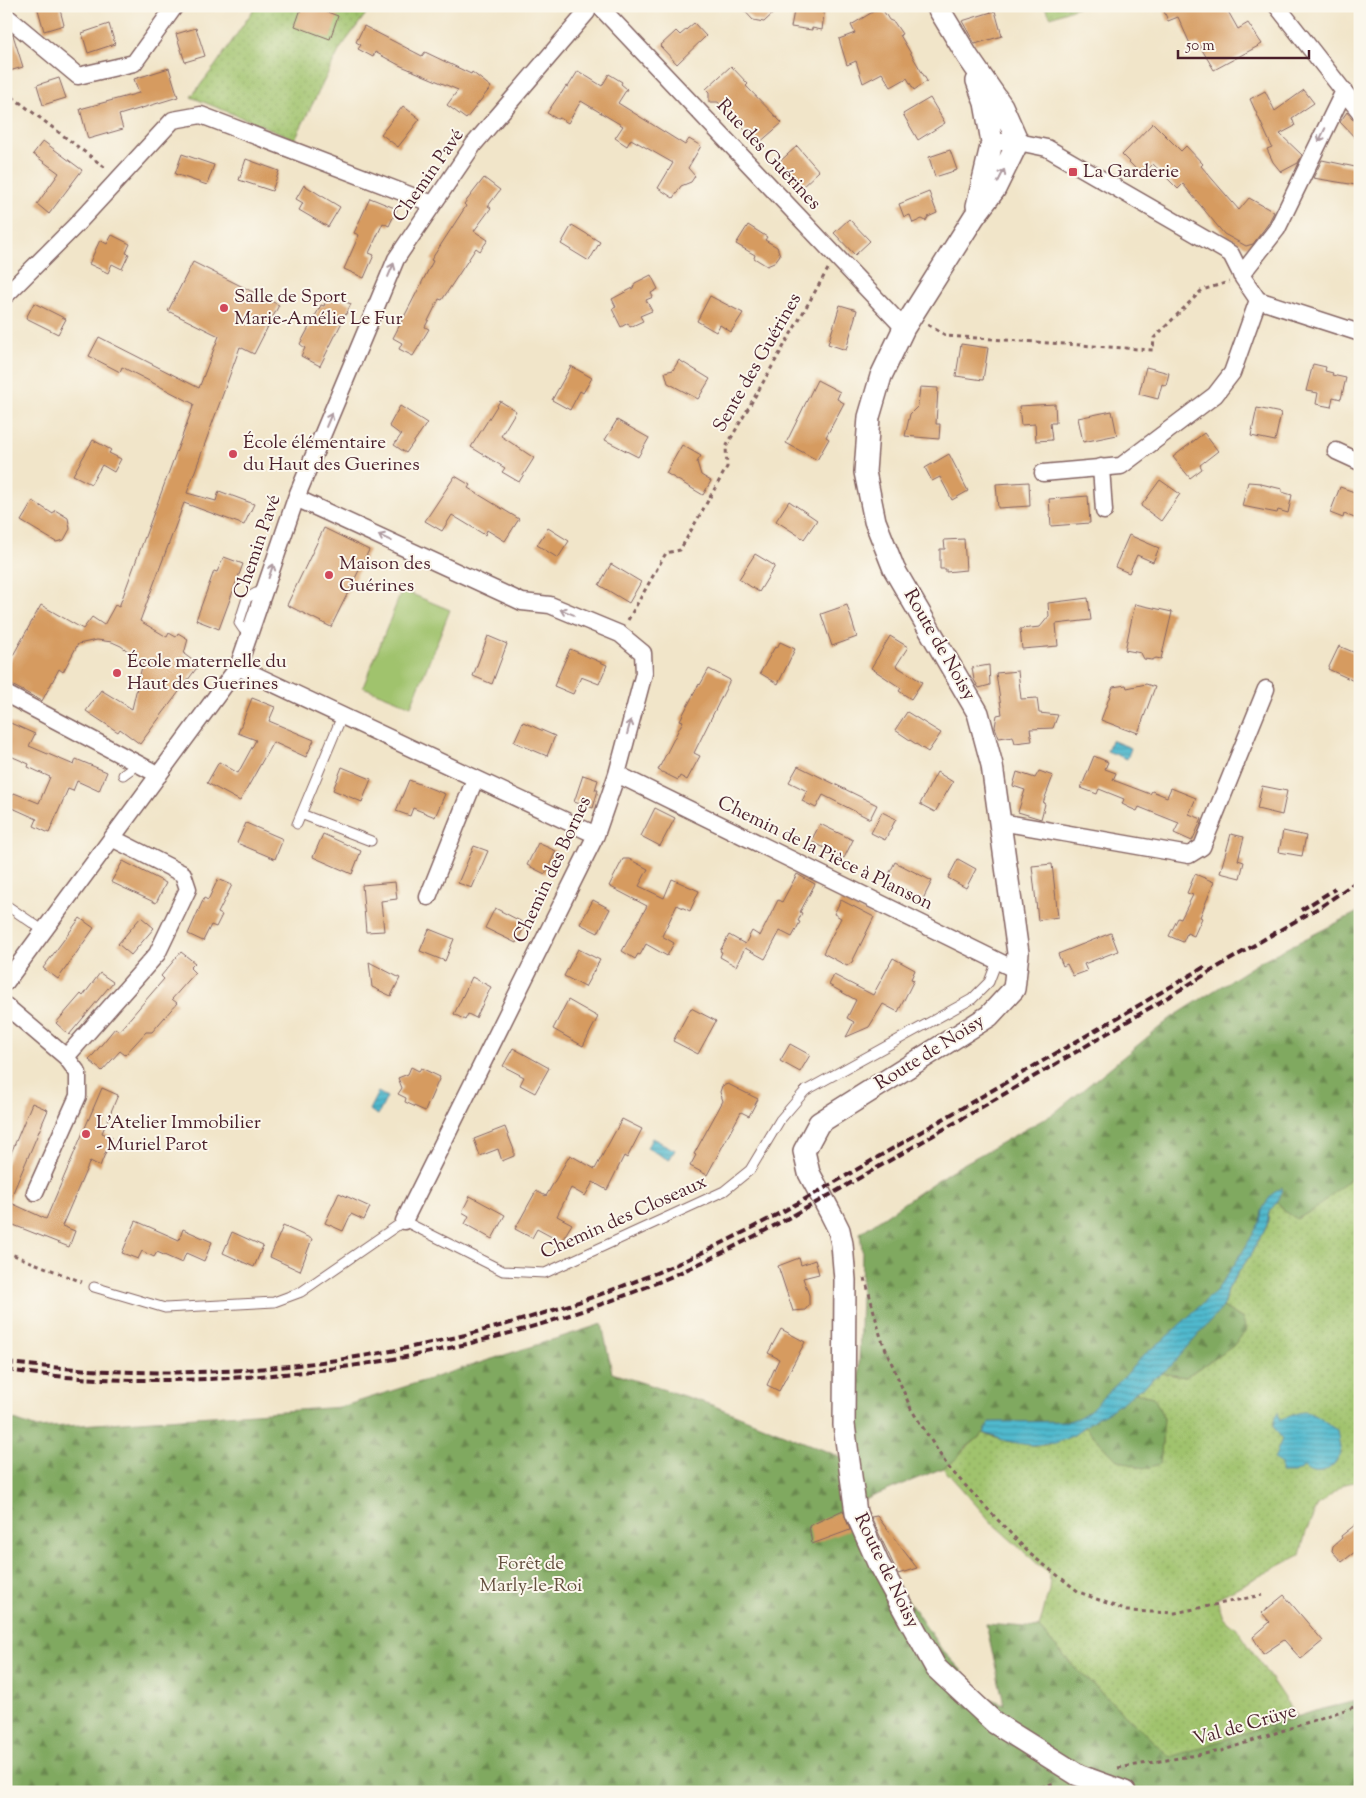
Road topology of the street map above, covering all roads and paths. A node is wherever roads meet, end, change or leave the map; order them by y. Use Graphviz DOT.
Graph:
graph roads {
  1 [pos="174,6"];
  2 [pos="937,6"];
  3 [pos="1277,6"];
  4 [pos="595,8"];
  5 [pos="6,16"];
  6 [pos="968,57"];
  7 [pos="1344,91"];
  8 [pos="6,92"];
  9 [pos="1360,112"];
  10 [pos="992,142"];
  11 [pos="1018,142"];
  12 [pos="119,179"];
  13 [pos="432,204"];
  14 [pos="974,217"];
  15 [pos="836,256"];
  16 [pos="1242,276"];
  17 [pos="6,295"];
  18 [pos="1258,300"];
  19 [pos="908,322"];
  20 [pos="1360,333"];
  21 [pos="1336,451"];
  22 [pos="1360,462"];
  23 [pos="1101,468"];
  24 [pos="1043,473"];
  25 [pos="296,498"];
  26 [pos="1104,511"];
  27 [pos="620,634"];
  28 [pos="238,667"];
  29 [pos="1266,690"];
  30 [pos="6,694"];
  31 [pos="342,716"];
  32 [pos="138,764"];
  33 [pos="617,774"];
  34 [pos="123,775"];
  35 [pos="159,775"];
  36 [pos="475,779"];
  37 [pos="301,814"];
  38 [pos="1001,822"];
  39 [pos="297,824"];
  40 [pos="596,835"];
  41 [pos="112,838"];
  42 [pos="371,841"];
  43 [pos="428,897"];
  44 [pos="6,905"];
  45 [pos="44,931"];
  46 [pos="997,961"];
  47 [pos="1016,970"];
  48 [pos="6,982"];
  49 [pos="6,1006"];
  50 [pos="66,1057"];
  51 [pos="35,1192"];
  52 [pos="404,1221"];
  53 [pos="6,1252"];
  54 [pos="844,1257"];
  55 [pos="94,1287"];
  56 [pos="1262,1595"];
  57 [pos="1360,1704"];
  58 [pos="1116,1768"];
  59 [pos="1125,1792"];
  1 -- 5 [label="street"];
  2 -- 6 [label="street, Route de Noisy"];
  3 -- 7 [label="street"];
  4 -- 13 [label="street, Chemin Pavé"];
  4 -- 15 [label="street, Rue des Guérines"];
  6 -- 10 [label="street, Route de Noisy"];
  6 -- 11 [label="street, Route de Noisy"];
  7 -- 9 [label="street"];
  7 -- 16 [label="street, one-way"];
  8 -- 12 [label="path"];
  10 -- 11 [label="street"];
  10 -- 14 [label="street, Route de Noisy"];
  14 -- 11 [label="street, Route de Noisy, one-way"];
  11 -- 16 [label="street"];
  12 -- 13 [label="street"];
  12 -- 17 [label="street"];
  25 -- 13 [label="street, Chemin Pavé, one-way"];
  14 -- 19 [label="street, Route de Noisy"];
  15 -- 19 [label="street, Rue des Guérines"];
  15 -- 27 [label="path, Sente des Guérines"];
  16 -- 18 [label="street"];
  16 -- 19 [label="path"];
  18 -- 20 [label="street"];
  18 -- 23 [label="street"];
  19 -- 38 [label="street, Route de Noisy"];
  21 -- 22 [label="street"];
  23 -- 24 [label="street"];
  23 -- 26 [label="street"];
  27 -- 25 [label="street, Chemin des Bornes, one-way"];
  28 -- 25 [label="street, Chemin Pavé, one-way"];
  33 -- 27 [label="street, Chemin des Bornes, one-way"];
  28 -- 31 [label="street"];
  28 -- 35 [label="street, Chemin Pavé"];
  29 -- 38 [label="street"];
  30 -- 32 [label="street"];
  31 -- 36 [label="street"];
  31 -- 37 [label="lane"];
  32 -- 34 [label="lane"];
  32 -- 35 [label="street"];
  33 -- 40 [label="street, Chemin des Bornes"];
  33 -- 46 [label="street, Chemin de la Pièce à Planson"];
  35 -- 41 [label="street, Chemin Pavé"];
  36 -- 40 [label="street"];
  36 -- 43 [label="street"];
  37 -- 39 [label="lane"];
  37 -- 42 [label="lane"];
  38 -- 47 [label="street, Route de Noisy"];
  40 -- 52 [label="street, Chemin des Bornes"];
  41 -- 45 [label="street, Chemin Pavé"];
  41 -- 50 [label="street"];
  44 -- 45 [label="lane"];
  45 -- 48 [label="street, Chemin Pavé"];
  46 -- 47 [label="street, Chemin de la Pièce à Planson"];
  46 -- 52 [label="lane, Chemin des Closeaux"];
  47 -- 54 [label="street, Route de Noisy"];
  49 -- 50 [label="street"];
  50 -- 51 [label="street"];
  52 -- 55 [label="lane"];
  53 -- 55 [label="path"];
  54 -- 56 [label="path"];
  54 -- 59 [label="street, Route de Noisy"];
  57 -- 58 [label="path, Val de Crüye"];
}
